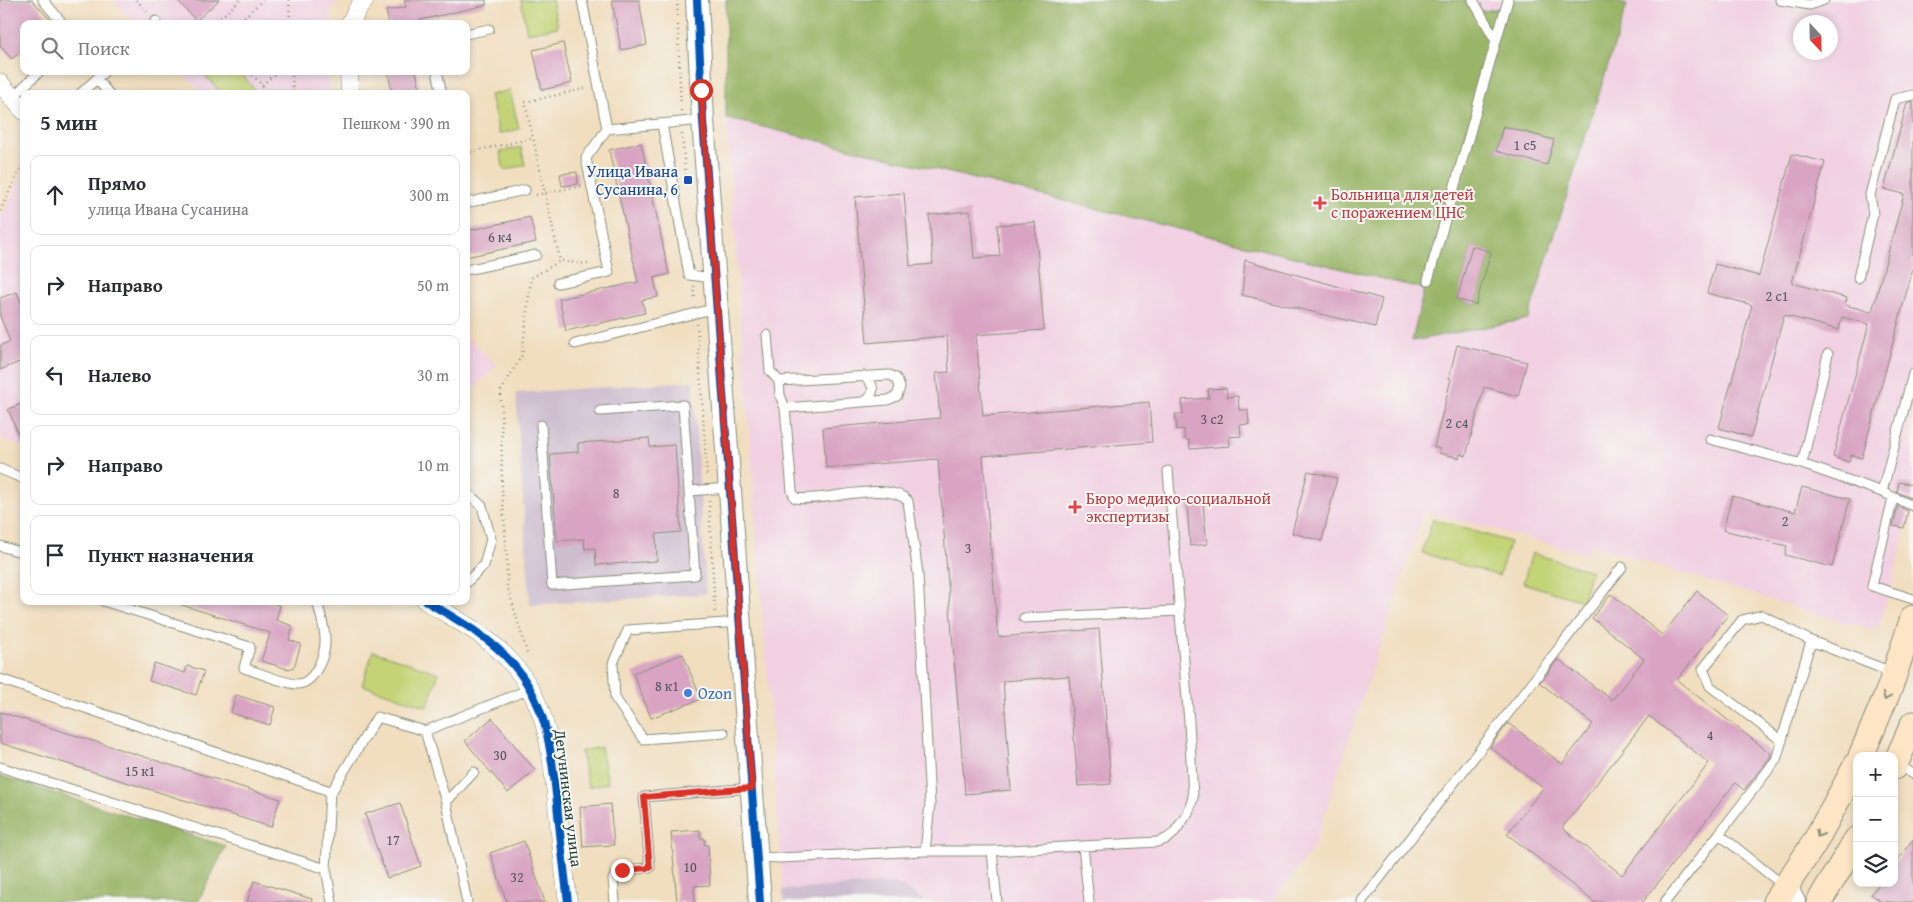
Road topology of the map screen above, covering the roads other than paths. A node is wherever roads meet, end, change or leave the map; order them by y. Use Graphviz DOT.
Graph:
graph roads {
  1 [pos="43,0"];
  2 [pos="365,0"];
  3 [pos="582,0"];
  4 [pos="697,0"];
  5 [pos="1473,0"];
  6 [pos="1508,0"];
  7 [pos="1780,0"];
  8 [pos="1824,0"];
  9 [pos="60,20"];
  10 [pos="352,20"];
  11 [pos="489,29"];
  12 [pos="470,33"];
  13 [pos="1496,41"];
  14 [pos="36,75"];
  15 [pos="101,75"];
  16 [pos="349,75"];
  17 [pos="438,75"];
  18 [pos="97,79"];
  19 [pos="0,83"];
  20 [pos="20,90"];
  21 [pos="20,90"];
  22 [pos="85,90"];
  23 [pos="106,90"];
  24 [pos="350,90"];
  25 [pos="441,90"];
  26 [pos="1913,95"];
  27 [pos="13,97"];
  28 [pos="20,106"];
  29 [pos="702,120"];
  30 [pos="662,124"];
  31 [pos="607,129"];
  32 [pos="526,193"];
  33 [pos="470,202"];
  34 [pos="536,255"];
  35 [pos="470,269"];
  36 [pos="714,278"];
  37 [pos="1858,278"];
  38 [pos="1428,280"];
  39 [pos="558,283"];
  40 [pos="716,308"];
  41 [pos="766,334"];
  42 [pos="575,344"];
  43 [pos="1828,354"];
  44 [pos="1913,374"];
  45 [pos="864,376"];
  46 [pos="780,382"];
  47 [pos="864,402"];
  48 [pos="785,408"];
  49 [pos="600,411"];
  50 [pos="541,425"];
  51 [pos="1710,439"];
  52 [pos="1802,464"];
  53 [pos="0,469"];
  54 [pos="1168,471"];
  55 [pos="20,477"];
  56 [pos="730,488"];
  57 [pos="689,491"];
  58 [pos="1882,492"];
  59 [pos="470,496"];
  60 [pos="1893,498"];
  61 [pos="1913,506"];
  62 [pos="0,546"];
  63 [pos="20,552"];
  64 [pos="1622,567"];
  65 [pos="470,579"];
  66 [pos="1913,598"];
  67 [pos="116,605"];
  68 [pos="318,605"];
  69 [pos="434,605"];
  70 [pos="1179,611"];
  71 [pos="1024,618"];
  72 [pos="1913,618"];
  73 [pos="740,622"];
  74 [pos="1811,642"];
  75 [pos="1895,673"];
  76 [pos="0,679"];
  77 [pos="530,689"];
  78 [pos="1913,724"];
  79 [pos="425,731"];
  80 [pos="724,733"];
  81 [pos="1782,742"];
  82 [pos="1863,752"];
  83 [pos="0,767"];
  84 [pos="1901,768"];
  85 [pos="1853,771"];
  86 [pos="474,772"];
  87 [pos="752,788"];
  88 [pos="330,792"];
  89 [pos="446,802"];
  90 [pos="1719,834"];
  91 [pos="1855,842"];
  92 [pos="1083,846"];
  93 [pos="925,851"];
  94 [pos="992,852"];
  95 [pos="756,857"];
  96 [pos="326,869"];
  97 [pos="1786,892"];
  98 [pos="1822,900"];
  99 [pos="332,902"];
  100 [pos="466,902"];
  101 [pos="568,902"];
  102 [pos="615,902"];
  103 [pos="760,902"];
  104 [pos="997,902"];
  105 [pos="1089,902"];
  106 [pos="1362,902"];
  107 [pos="1665,902"];
  1 -- 9 [label="lane"];
  2 -- 10 [label="street"];
  3 -- 31 [label="lane"];
  4 -- 29 [label="street"];
  5 -- 13 [label="lane"];
  6 -- 13 [label="lane"];
  7 -- 8 [label="lane"];
  11 -- 12 [label="lane"];
  13 -- 38 [label="lane"];
  14 -- 20 [label="lane"];
  15 -- 18 [label="lane"];
  16 -- 24 [label="street"];
  17 -- 25 [label="lane"];
  18 -- 22 [label="lane"];
  18 -- 23 [label="lane"];
  19 -- 27 [label="street"];
  21 -- 27 [label="lane"];
  26 -- 37 [label="lane"];
  27 -- 28 [label="street"];
  29 -- 30 [label="lane"];
  29 -- 36 [label="street"];
  30 -- 31 [label="lane"];
  30 -- 36 [label="lane"];
  31 -- 39 [label="lane"];
  32 -- 33 [label="lane"];
  34 -- 35 [label="lane"];
  36 -- 40 [label="street"];
  40 -- 42 [label="lane"];
  40 -- 56 [label="street"];
  41 -- 46 [label="lane"];
  43 -- 52 [label="lane"];
  44 -- 58 [label="lane"];
  45 -- 46 [label="lane"];
  45 -- 47 [label="lane"];
  45 -- 47 [label="lane"];
  46 -- 48 [label="lane"];
  47 -- 48 [label="lane"];
  48 -- 93 [label="lane"];
  49 -- 57 [label="lane"];
  50 -- 57 [label="lane"];
  51 -- 52 [label="lane"];
  52 -- 58 [label="lane"];
  53 -- 55 [label="lane"];
  54 -- 70 [label="lane"];
  56 -- 57 [label="lane"];
  56 -- 73 [label="street"];
  58 -- 60 [label="lane"];
  59 -- 65 [label="lane"];
  60 -- 61 [label="lane"];
  60 -- 66 [label="lane"];
  62 -- 63 [label="lane"];
  64 -- 106 [label="lane"];
  67 -- 68 [label="lane"];
  69 -- 77 [label="street, Дегунинская улица"];
  70 -- 71 [label="lane"];
  70 -- 92 [label="lane"];
  72 -- 75 [label="main road"];
  73 -- 80 [label="lane"];
  73 -- 87 [label="street"];
  74 -- 75 [label="lane"];
  74 -- 81 [label="lane"];
  74 -- 81 [label="lane"];
  75 -- 82 [label="main road, one-way"];
  76 -- 88 [label="lane"];
  77 -- 79 [label="lane"];
  77 -- 101 [label="street, Дегунинская улица"];
  78 -- 84 [label="main road"];
  79 -- 88 [label="lane"];
  79 -- 89 [label="lane"];
  81 -- 90 [label="lane"];
  83 -- 96 [label="lane"];
  85 -- 97 [label="main road, one-way"];
  86 -- 89 [label="lane"];
  87 -- 95 [label="street"];
  87 -- 102 [label="lane"];
  88 -- 96 [label="lane"];
  89 -- 100 [label="lane"];
  90 -- 97 [label="lane"];
  90 -- 107 [label="lane"];
  91 -- 98 [label="main road"];
  92 -- 94 [label="lane"];
  92 -- 105 [label="lane"];
  93 -- 94 [label="lane"];
  93 -- 95 [label="lane"];
  94 -- 104 [label="lane"];
  95 -- 103 [label="street"];
  96 -- 99 [label="lane"];
}
